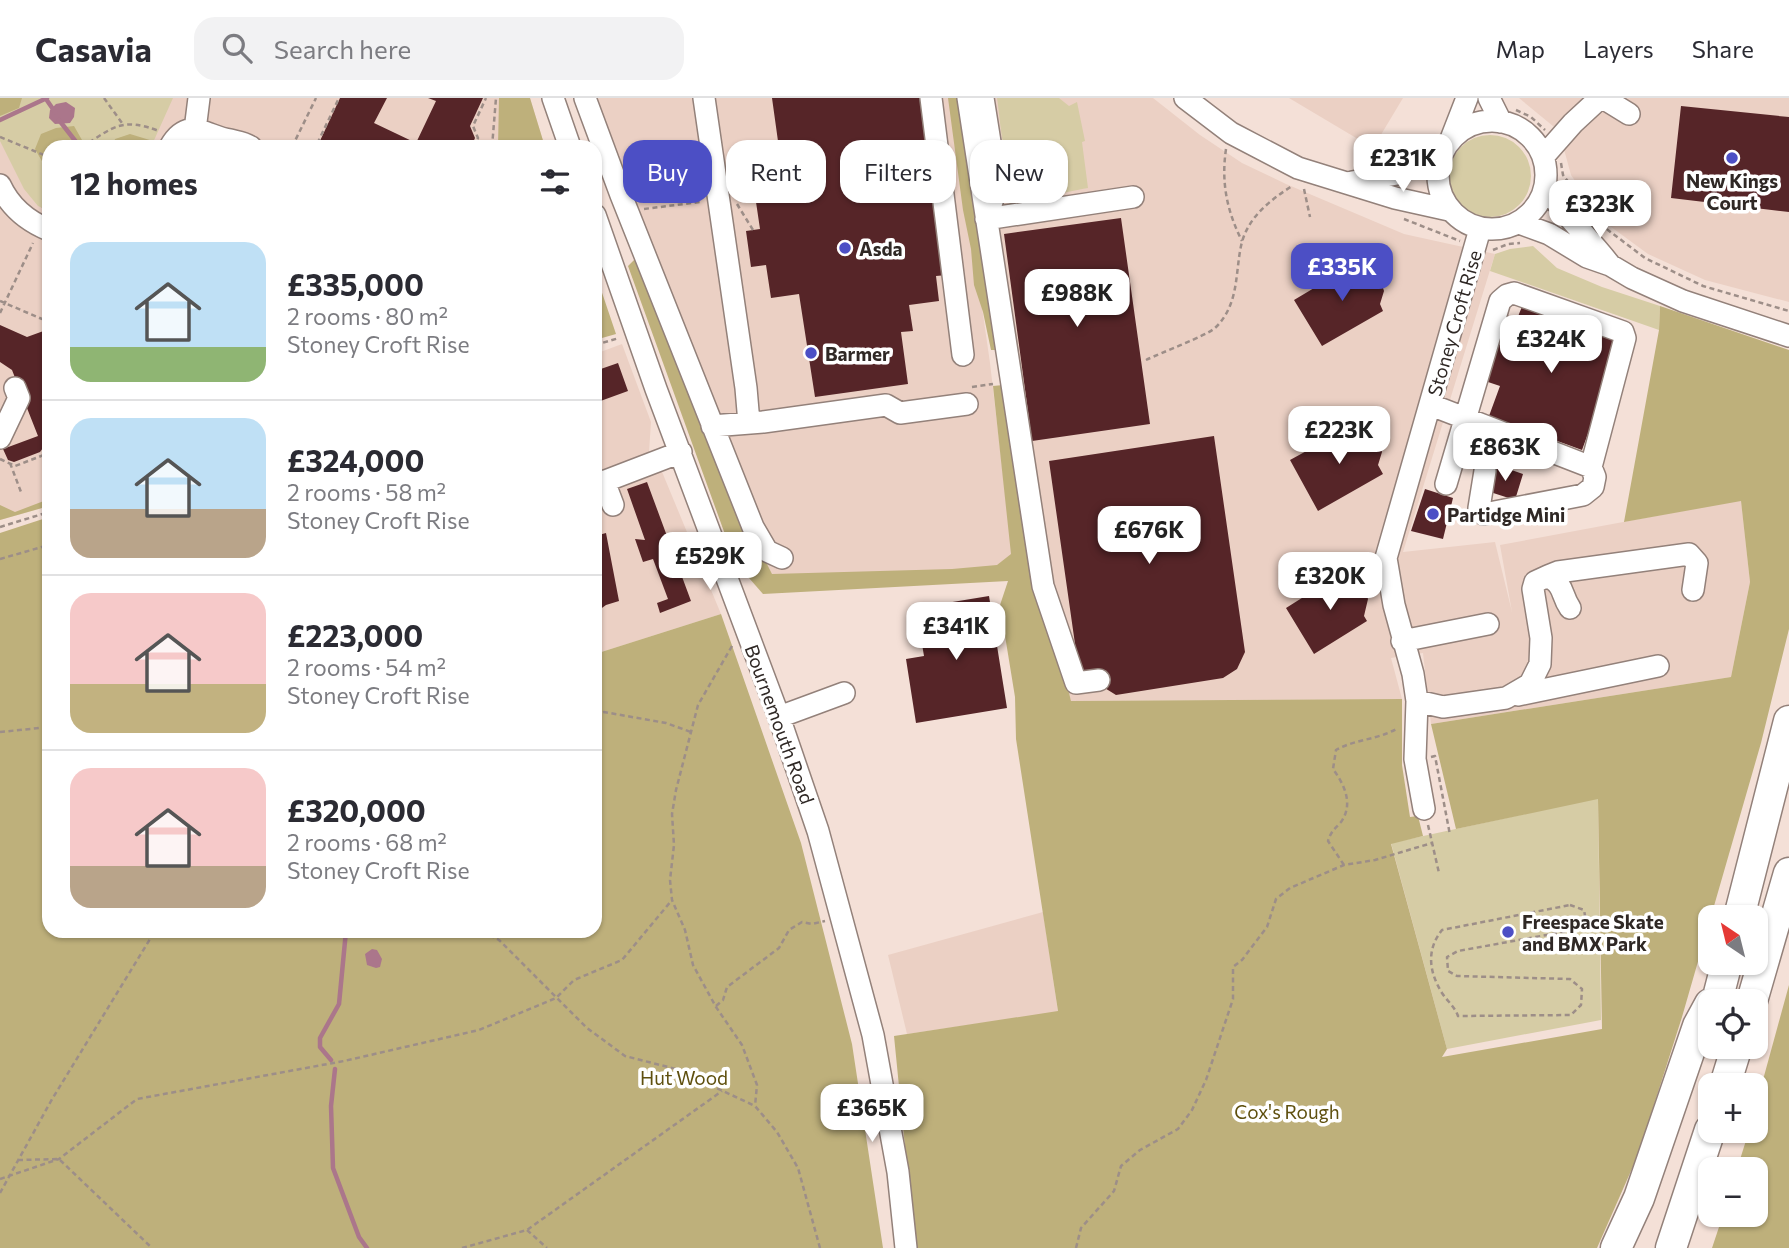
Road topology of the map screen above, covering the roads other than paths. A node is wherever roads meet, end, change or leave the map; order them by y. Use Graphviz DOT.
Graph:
graph roads {
  1 [pos="199,98"];
  2 [pos="553,98"];
  3 [pos="585,98"];
  4 [pos="704,98"];
  5 [pos="931,98"];
  6 [pos="968,98"];
  7 [pos="983,98"];
  8 [pos="1185,98"];
  9 [pos="1467,98"];
  10 [pos="1602,98"];
  11 [pos="1495,109"];
  12 [pos="1629,114"];
  13 [pos="195,130"];
  14 [pos="175,140"];
  15 [pos="227,140"];
  16 [pos="568,140"];
  17 [pos="601,140"];
  18 [pos="1542,141"];
  19 [pos="602,144"];
  20 [pos="1446,146"];
  21 [pos="1346,183"];
  22 [pos="0,185"];
  23 [pos="1545,186"];
  24 [pos="1133,197"];
  25 [pos="1449,210"];
  26 [pos="986,219"];
  27 [pos="1519,223"];
  28 [pos="42,227"];
  29 [pos="1480,229"];
  30 [pos="602,235"];
  31 [pos="1610,265"];
  32 [pos="1789,336"];
  33 [pos="962,355"];
  34 [pos="15,388"];
  35 [pos="966,396"];
  36 [pos="1431,405"];
  37 [pos="1465,418"];
  38 [pos="749,423"];
  39 [pos="712,426"];
  40 [pos="0,438"];
  41 [pos="681,452"];
  42 [pos="1591,467"];
  43 [pos="1485,471"];
  44 [pos="602,482"];
  45 [pos="1446,484"];
  46 [pos="602,488"];
  47 [pos="613,505"];
  48 [pos="782,558"];
  49 [pos="1548,576"];
  50 [pos="1693,590"];
  51 [pos="1570,608"];
  52 [pos="1488,624"];
  53 [pos="1402,641"];
  54 [pos="1658,666"];
  55 [pos="1099,680"];
  56 [pos="844,693"];
  57 [pos="1506,698"];
  58 [pos="1417,701"];
  59 [pos="779,717"];
  60 [pos="1789,721"];
  61 [pos="1424,808"];
  62 [pos="1789,873"];
  63 [pos="1742,905"];
  64 [pos="1755,989"];
  65 [pos="1698,1026"];
  66 [pos="1700,1059"];
  67 [pos="1706,1143"];
  68 [pos="906,1248"];
  69 [pos="1616,1248"];
  70 [pos="1639,1248"];
  71 [pos="1671,1248"];
  1 -- 13 [label="street"];
  2 -- 16 [label="street"];
  3 -- 17 [label="street"];
  4 -- 38 [label="street"];
  5 -- 33 [label="street"];
  6 -- 26 [label="street"];
  7 -- 26 [label="street"];
  8 -- 21 [label="street"];
  9 -- 20 [label="street"];
  10 -- 12 [label="street"];
  10 -- 18 [label="street"];
  11 -- 18 [label="street"];
  11 -- 20 [label="street"];
  13 -- 14 [label="street"];
  13 -- 15 [label="street"];
  18 -- 23 [label="street"];
  19 -- 39 [label="street"];
  20 -- 21 [label="street"];
  20 -- 25 [label="street"];
  21 -- 25 [label="street"];
  22 -- 28 [label="street"];
  23 -- 27 [label="street"];
  23 -- 31 [label="street"];
  24 -- 26 [label="street"];
  25 -- 29 [label="street"];
  26 -- 55 [label="street"];
  27 -- 29 [label="street"];
  27 -- 31 [label="street"];
  29 -- 36 [label="street, Stoney Croft Rise"];
  30 -- 41 [label="street, Bournemouth Road"];
  31 -- 32 [label="street"];
  34 -- 40 [label="street"];
  35 -- 38 [label="street"];
  36 -- 37 [label="street"];
  36 -- 53 [label="street, Stoney Croft Rise"];
  37 -- 42 [label="street"];
  37 -- 42 [label="street"];
  37 -- 45 [label="street"];
  38 -- 39 [label="street"];
  39 -- 48 [label="street"];
  41 -- 44 [label="street"];
  41 -- 59 [label="street, Bournemouth Road"];
  42 -- 43 [label="street"];
  46 -- 47 [label="street"];
  49 -- 50 [label="street"];
  49 -- 51 [label="street"];
  49 -- 57 [label="street"];
  52 -- 53 [label="street"];
  53 -- 58 [label="street, Stoney Croft Rise"];
  54 -- 57 [label="street"];
  56 -- 59 [label="street"];
  57 -- 58 [label="street"];
  58 -- 61 [label="street, Stoney Croft Rise"];
  59 -- 68 [label="street, Bournemouth Road"];
  60 -- 63 [label="highway"];
  62 -- 64 [label="highway"];
  65 -- 69 [label="highway"];
  66 -- 70 [label="highway"];
  67 -- 71 [label="highway"];
}
